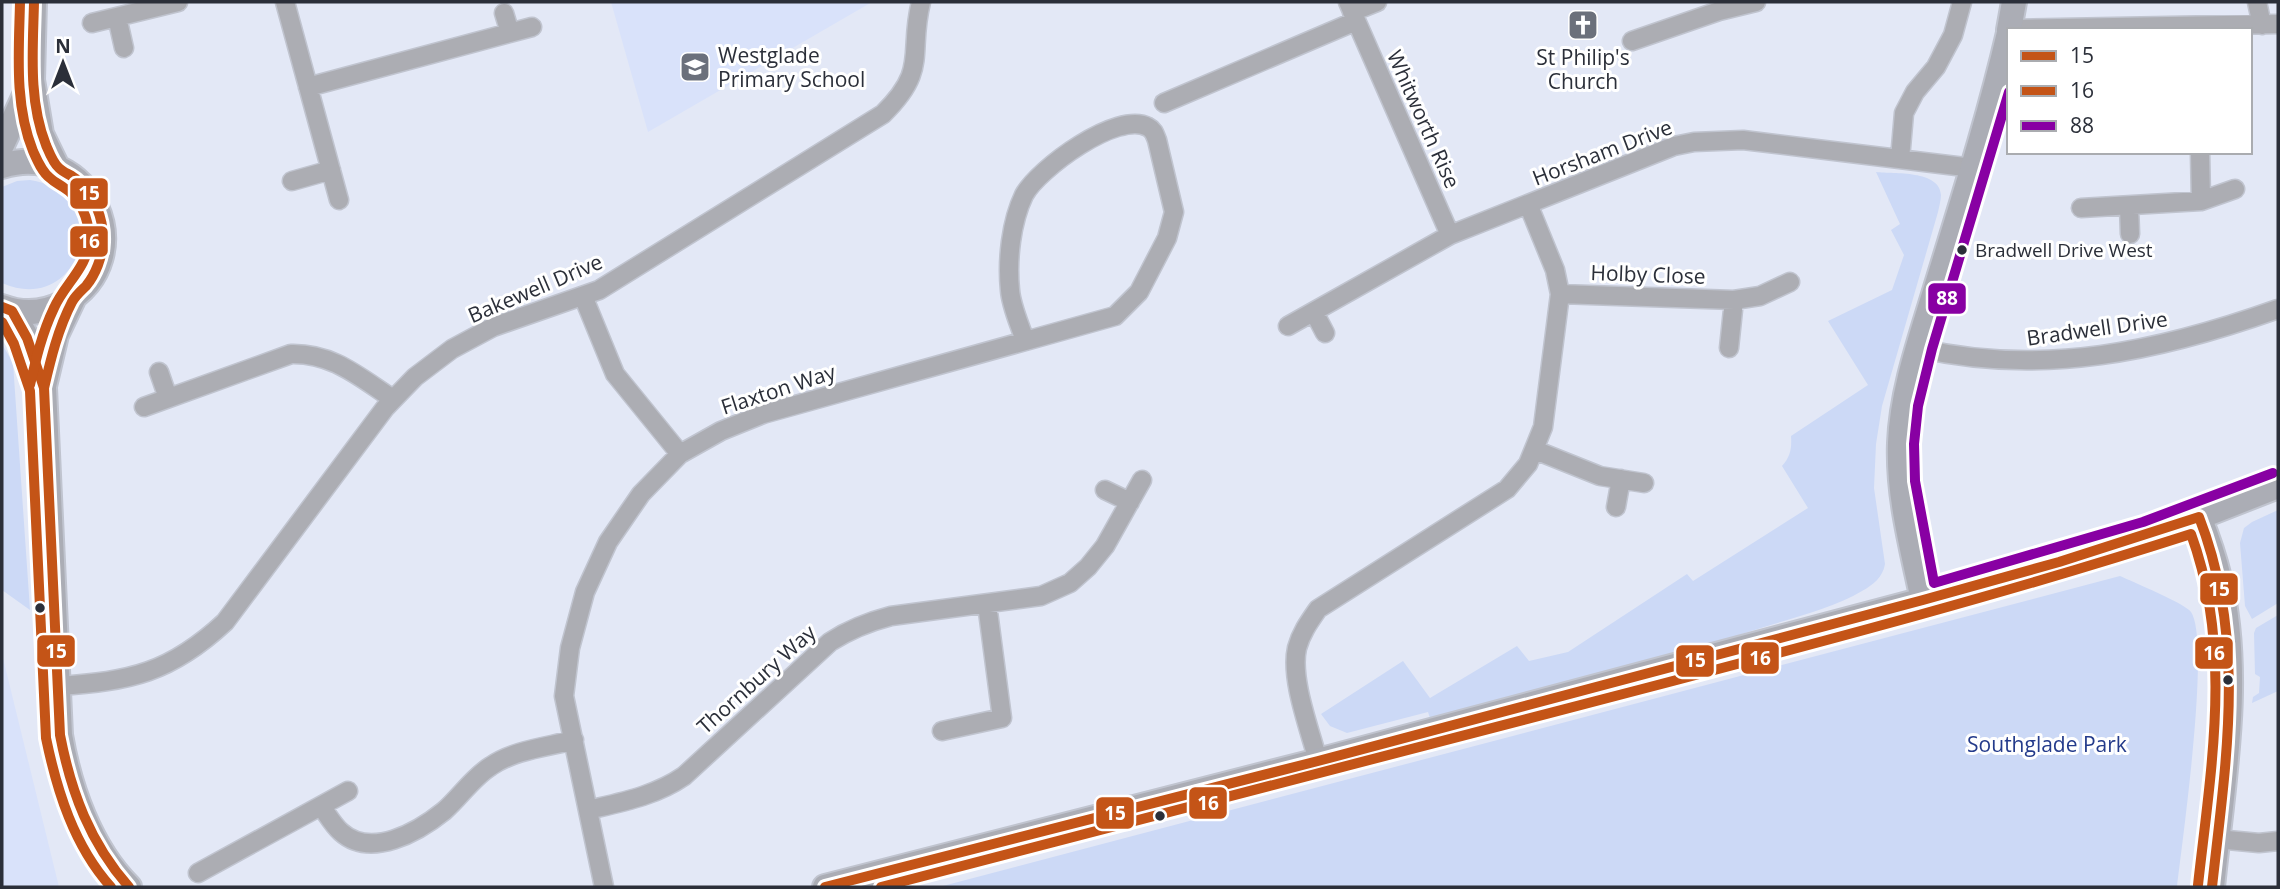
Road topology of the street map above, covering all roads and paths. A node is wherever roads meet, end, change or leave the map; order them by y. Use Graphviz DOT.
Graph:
graph roads {
  1 [pos="34,2"];
  2 [pos="178,2"];
  3 [pos="285,2"];
  4 [pos="921,2"];
  5 [pos="1377,2"];
  6 [pos="1756,2"];
  7 [pos="1962,2"];
  8 [pos="2014,2"];
  9 [pos="2257,2"];
  10 [pos="1352,11"];
  11 [pos="504,13"];
  12 [pos="117,17"];
  13 [pos="92,23"];
  14 [pos="2270,25"];
  15 [pos="532,27"];
  16 [pos="2010,28"];
  17 [pos="2215,28"];
  18 [pos="510,33"];
  19 [pos="2007,40"];
  20 [pos="1632,41"];
  21 [pos="124,48"];
  22 [pos="32,80"];
  23 [pos="308,87"];
  24 [pos="1178,104"];
  25 [pos="2,145"];
  26 [pos="2200,154"];
  27 [pos="1900,159"];
  28 [pos="2,166"];
  29 [pos="57,167"];
  30 [pos="1973,168"];
  31 [pos="331,170"];
  32 [pos="292,181"];
  33 [pos="2235,189"];
  34 [pos="339,200"];
  35 [pos="2201,201"];
  36 [pos="1528,204"];
  37 [pos="2129,206"];
  38 [pos="2081,208"];
  39 [pos="2130,234"];
  40 [pos="1450,235"];
  41 [pos="1790,282"];
  42 [pos="1560,294"];
  43 [pos="583,296"];
  44 [pos="74,297"];
  45 [pos="1734,300"];
  46 [pos="7,309"];
  47 [pos="2278,309"];
  48 [pos="1314,312"];
  49 [pos="1288,326"];
  50 [pos="1325,333"];
  51 [pos="1025,341"];
  52 [pos="1729,348"];
  53 [pos="1919,348"];
  54 [pos="159,372"];
  55 [pos="44,388"];
  56 [pos="168,398"];
  57 [pos="393,399"];
  58 [pos="144,407"];
  59 [pos="1535,450"];
  60 [pos="680,454"];
  61 [pos="1621,479"];
  62 [pos="1142,480"];
  63 [pos="1644,483"];
  64 [pos="2278,486"];
  65 [pos="1105,489"];
  66 [pos="1130,502"];
  67 [pos="1616,507"];
  68 [pos="2199,517"];
  69 [pos="1923,600"];
  70 [pos="987,604"];
  71 [pos="58,686"];
  72 [pos="942,731"];
  73 [pos="574,740"];
  74 [pos="1318,761"];
  75 [pos="348,791"];
  76 [pos="321,806"];
  77 [pos="588,810"];
  78 [pos="2217,839"];
  79 [pos="2278,841"];
  80 [pos="198,873"];
  81 [pos="129,887"];
  82 [pos="604,887"];
  83 [pos="825,887"];
  84 [pos="2212,887"];
  1 -- 22 [label="street"];
  2 -- 12 [label="street"];
  3 -- 23 [label="street"];
  4 -- 43 [label="street, Bakewell Drive"];
  5 -- 10 [label="street"];
  6 -- 20 [label="street"];
  7 -- 27 [label="street"];
  8 -- 16 [label="street"];
  9 -- 14 [label="street"];
  10 -- 24 [label="street"];
  10 -- 40 [label="street, Whitworth Rise"];
  11 -- 18 [label="street"];
  12 -- 13 [label="street"];
  12 -- 21 [label="street"];
  14 -- 17 [label="street"];
  15 -- 18 [label="street"];
  18 -- 23 [label="street"];
  19 -- 30 [label="street"];
  22 -- 25 [label="street"];
  22 -- 29 [label="street"];
  23 -- 31 [label="street"];
  26 -- 35 [label="street"];
  27 -- 30 [label="street, Horsham Drive"];
  27 -- 36 [label="street, Horsham Drive"];
  28 -- 29 [label="street"];
  29 -- 44 [label="street"];
  30 -- 53 [label="street"];
  31 -- 32 [label="street"];
  31 -- 34 [label="street"];
  33 -- 35 [label="street"];
  35 -- 37 [label="street"];
  36 -- 40 [label="street, Horsham Drive"];
  36 -- 42 [label="street"];
  37 -- 38 [label="street"];
  37 -- 39 [label="street"];
  40 -- 48 [label="street, Horsham Drive"];
  41 -- 45 [label="street, Holby Close"];
  42 -- 45 [label="street, Holby Close"];
  42 -- 59 [label="street"];
  43 -- 57 [label="street, Bakewell Drive"];
  43 -- 60 [label="street"];
  44 -- 46 [label="street"];
  44 -- 55 [label="street"];
  45 -- 52 [label="street, Holby Close"];
  46 -- 55 [label="street"];
  47 -- 53 [label="street, Bradwell Drive"];
  48 -- 49 [label="street, Horsham Drive"];
  48 -- 50 [label="street"];
  51 -- 51 [label="street"];
  51 -- 60 [label="street, Flaxton Way"];
  53 -- 69 [label="street"];
  54 -- 56 [label="street"];
  55 -- 71 [label="street"];
  56 -- 57 [label="street"];
  56 -- 58 [label="street"];
  57 -- 71 [label="street, Bakewell Drive"];
  59 -- 61 [label="street"];
  59 -- 74 [label="street"];
  60 -- 73 [label="street, Flaxton Way"];
  61 -- 63 [label="street"];
  61 -- 67 [label="street"];
  62 -- 66 [label="street, Thornbury Way"];
  64 -- 68 [label="street"];
  65 -- 66 [label="street"];
  66 -- 70 [label="street, Thornbury Way"];
  68 -- 69 [label="street"];
  68 -- 78 [label="street"];
  69 -- 74 [label="street"];
  70 -- 72 [label="street"];
  70 -- 77 [label="street, Thornbury Way"];
  71 -- 81 [label="street"];
  73 -- 76 [label="street"];
  73 -- 77 [label="street, Flaxton Way"];
  74 -- 83 [label="street"];
  75 -- 76 [label="street"];
  76 -- 80 [label="street"];
  77 -- 82 [label="street, Flaxton Way"];
  78 -- 79 [label="street"];
  78 -- 84 [label="street"];
}
